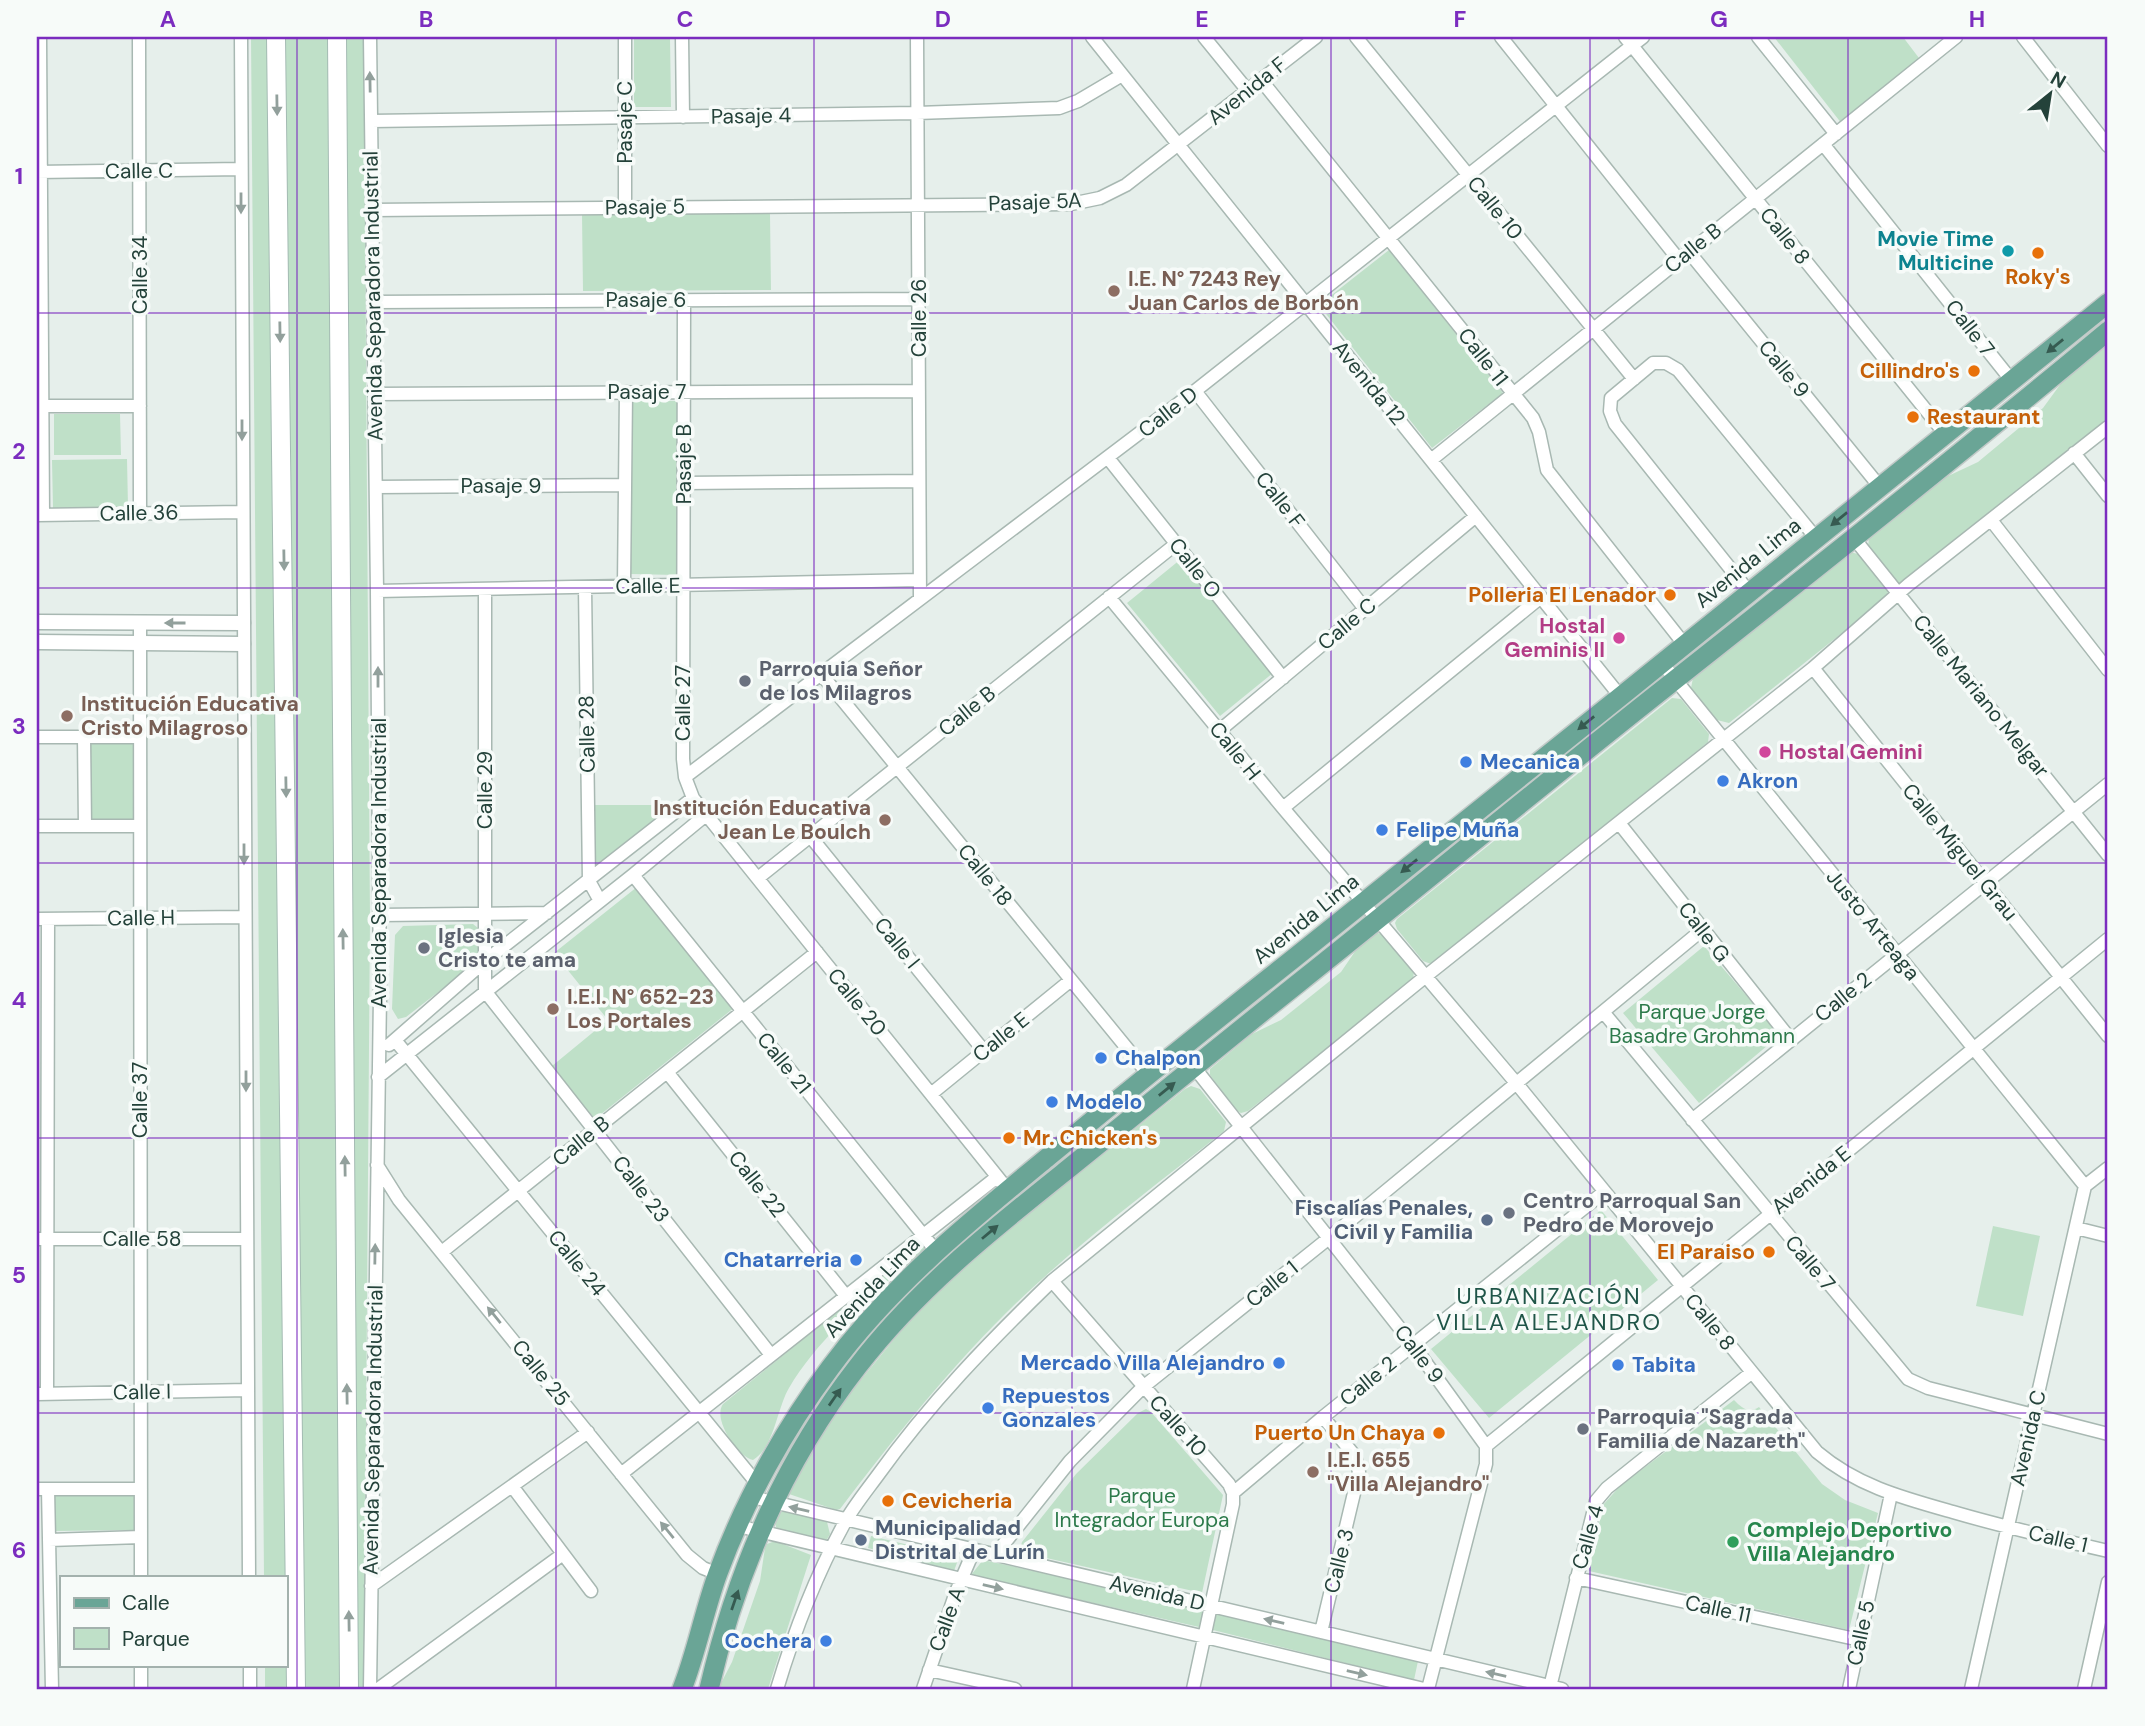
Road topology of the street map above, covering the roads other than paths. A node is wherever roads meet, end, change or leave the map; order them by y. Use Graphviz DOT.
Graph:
graph roads {
  1 [pos="40,37"];
  2 [pos="139,37"];
  3 [pos="241,37"];
  4 [pos="276,37"];
  5 [pos="337,37"];
  6 [pos="370,37"];
  7 [pos="625,37"];
  8 [pos="682,37"];
  9 [pos="917,37"];
  10 [pos="1092,37"];
  11 [pos="1205,37"];
  12 [pos="1316,37"];
  13 [pos="1356,37"];
  14 [pos="1501,37"];
  15 [pos="1643,37"];
  16 [pos="1758,37"];
  17 [pos="1956,37"];
  18 [pos="2023,37"];
  19 [pos="1629,41"];
  20 [pos="1122,75"];
  21 [pos="1261,80"];
  22 [pos="1248,91"];
  23 [pos="1556,106"];
  24 [pos="917,113"];
  25 [pos="626,117"];
  26 [pos="682,117"];
  27 [pos="371,121"];
  28 [pos="1836,134"];
  29 [pos="1823,144"];
  30 [pos="1179,146"];
  31 [pos="2108,146"];
  32 [pos="241,169"];
  33 [pos="140,171"];
  34 [pos="39,172"];
  35 [pos="1468,175"];
  36 [pos="1755,198"];
  37 [pos="918,204"];
  38 [pos="625,207"];
  39 [pos="372,210"];
  40 [pos="1390,237"];
  41 [pos="1684,256"];
  42 [pos="919,299"];
  43 [pos="684,300"];
  44 [pos="374,302"];
  45 [pos="2108,303"];
  46 [pos="1306,304"];
  47 [pos="1593,329"];
  48 [pos="2105,335"];
  49 [pos="1634,379"];
  50 [pos="2012,382"];
  51 [pos="919,391"];
  52 [pos="1195,391"];
  53 [pos="626,392"];
  54 [pos="684,392"];
  55 [pos="375,394"];
  56 [pos="1513,394"];
  57 [pos="42,406"];
  58 [pos="140,406"];
  59 [pos="2108,427"];
  60 [pos="1946,435"];
  61 [pos="2074,453"];
  62 [pos="1108,458"];
  63 [pos="1431,460"];
  64 [pos="919,481"];
  65 [pos="684,483"];
  66 [pos="625,485"];
  67 [pos="376,487"];
  68 [pos="1880,487"];
  69 [pos="2108,496"];
  70 [pos="242,512"];
  71 [pos="140,513"];
  72 [pos="40,515"];
  73 [pos="1476,516"];
  74 [pos="1990,520"];
  75 [pos="1853,537"];
  76 [pos="1816,538"];
  77 [pos="1176,544"];
  78 [pos="919,580"];
  79 [pos="684,585"];
  80 [pos="624,586"];
  81 [pos="585,587"];
  82 [pos="485,589"];
  83 [pos="377,592"];
  84 [pos="1749,592"];
  85 [pos="1898,593"];
  86 [pos="1109,597"];
  87 [pos="1541,597"];
  88 [pos="920,599"];
  89 [pos="1365,609"];
  90 [pos="37,622"];
  91 [pos="140,622"];
  92 [pos="243,623"];
  93 [pos="37,642"];
  94 [pos="140,643"];
  95 [pos="243,644"];
  96 [pos="1684,644"];
  97 [pos="1662,663"];
  98 [pos="1813,668"];
  99 [pos="2108,670"];
  100 [pos="822,675"];
  101 [pos="1283,678"];
  102 [pos="1675,680"];
  103 [pos="1620,696"];
  104 [pos="1219,731"];
  105 [pos="37,737"];
  106 [pos="84,737"];
  107 [pos="140,737"];
  108 [pos="1723,739"];
  109 [pos="897,767"];
  110 [pos="685,777"];
  111 [pos="2108,784"];
  112 [pos="693,798"];
  113 [pos="1283,808"];
  114 [pos="2074,811"];
  115 [pos="706,814"];
  116 [pos="1619,823"];
  117 [pos="37,826"];
  118 [pos="85,826"];
  119 [pos="140,826"];
  120 [pos="810,836"];
  121 [pos="2108,855"];
  122 [pos="633,875"];
  123 [pos="758,878"];
  124 [pos="589,881"];
  125 [pos="1985,883"];
  126 [pos="600,901"];
  127 [pos="1362,903"];
  128 [pos="547,913"];
  129 [pos="485,914"];
  130 [pos="379,915"];
  131 [pos="245,917"];
  132 [pos="140,918"];
  133 [pos="43,919"];
  134 [pos="1377,921"];
  135 [pos="1702,930"];
  136 [pos="2108,939"];
  137 [pos="817,952"];
  138 [pos="1897,954"];
  139 [pos="485,961"];
  140 [pos="1426,976"];
  141 [pos="2061,977"];
  142 [pos="1071,980"];
  143 [pos="485,990"];
  144 [pos="743,1012"];
  145 [pos="1604,1013"];
  146 [pos="2108,1036"];
  147 [pos="396,1040"];
  148 [pos="1791,1040"];
  149 [pos="1973,1048"];
  150 [pos="984,1051"];
  151 [pos="379,1054"];
  152 [pos="407,1054"];
  153 [pos="1194,1067"];
  154 [pos="667,1072"];
  155 [pos="1148,1074"];
  156 [pos="378,1077"];
  157 [pos="1517,1084"];
  158 [pos="931,1094"];
  159 [pos="1692,1120"];
  160 [pos="1241,1127"];
  161 [pos="594,1130"];
  162 [pos="376,1161"];
  163 [pos="2108,1168"];
  164 [pos="1002,1183"];
  165 [pos="2085,1186"];
  166 [pos="518,1191"];
  167 [pos="1604,1192"];
  168 [pos="1770,1214"];
  169 [pos="2076,1228"];
  170 [pos="923,1235"];
  171 [pos="2108,1236"];
  172 [pos="247,1238"];
  173 [pos="1329,1238"];
  174 [pos="42,1239"];
  175 [pos="141,1239"];
  176 [pos="443,1251"];
  177 [pos="936,1251"];
  178 [pos="1052,1281"];
  179 [pos="1681,1286"];
  180 [pos="846,1296"];
  181 [pos="1413,1345"];
  182 [pos="771,1356"];
  183 [pos="1751,1373"];
  184 [pos="1143,1387"];
  185 [pos="248,1390"];
  186 [pos="141,1392"];
  187 [pos="42,1394"];
  188 [pos="699,1412"];
  189 [pos="2033,1416"];
  190 [pos="1323,1417"];
  191 [pos="588,1432"];
  192 [pos="2108,1434"];
  193 [pos="1486,1446"];
  194 [pos="621,1474"];
  195 [pos="512,1486"];
  196 [pos="42,1489"];
  197 [pos="141,1489"];
  198 [pos="755,1491"];
  199 [pos="1233,1493"];
  200 [pos="1891,1494"];
  201 [pos="774,1503"];
  202 [pos="846,1520"];
  203 [pos="738,1526"];
  204 [pos="2008,1528"];
  205 [pos="760,1532"];
  206 [pos="141,1537"];
  207 [pos="49,1540"];
  208 [pos="831,1549"];
  209 [pos="974,1550"];
  210 [pos="2108,1551"];
  211 [pos="564,1554"];
  212 [pos="995,1555"];
  213 [pos="718,1574"];
  214 [pos="141,1576"];
  215 [pos="249,1576"];
  216 [pos="1576,1578"];
  217 [pos="961,1580"];
  218 [pos="2108,1581"];
  219 [pos="371,1586"];
  220 [pos="591,1591"];
  221 [pos="1211,1606"];
  222 [pos="1321,1632"];
  223 [pos="1203,1637"];
  224 [pos="1860,1640"];
  225 [pos="1436,1660"];
  226 [pos="141,1666"];
  227 [pos="250,1666"];
  228 [pos="929,1670"];
  229 [pos="1556,1688"];
  230 [pos="52,1689"];
  231 [pos="141,1689"];
  232 [pos="250,1689"];
  233 [pos="296,1689"];
  234 [pos="349,1689"];
  235 [pos="370,1689"];
  236 [pos="378,1689"];
  237 [pos="682,1689"];
  238 [pos="709,1689"];
  239 [pos="777,1689"];
  240 [pos="922,1689"];
  241 [pos="1014,1689"];
  242 [pos="1193,1689"];
  243 [pos="1426,1689"];
  244 [pos="1849,1689"];
  245 [pos="1971,1689"];
  246 [pos="2084,1689"];
  1 -- 34 [label="street"];
  2 -- 33 [label="street, Calle 34"];
  3 -- 32 [label="street"];
  4 -- 233 [label="main road, one-way"];
  234 -- 5 [label="main road, Avenida Separadora Industrial, one-way"];
  27 -- 6 [label="street, Avenida Separadora Industrial, one-way"];
  7 -- 25 [label="street, Pasaje C"];
  8 -- 26 [label="street"];
  9 -- 24 [label="street, Calle 26"];
  10 -- 20 [label="street, Avenida 12"];
  11 -- 22 [label="street"];
  12 -- 21 [label="street, Avenida F"];
  13 -- 35 [label="street, Calle 10"];
  14 -- 23 [label="street, Calle 9"];
  15 -- 19 [label="street, Calle D"];
  16 -- 28 [label="street"];
  17 -- 28 [label="street, Calle B"];
  18 -- 31 [label="street"];
  19 -- 23 [label="street, Calle D"];
  19 -- 36 [label="street, Calle 8"];
  20 -- 24 [label="street, Pasaje 4"];
  20 -- 30 [label="street, Avenida 12"];
  21 -- 22 [label="street, Avenida F"];
  21 -- 40 [label="street, Calle 11"];
  22 -- 30 [label="street, Avenida F"];
  23 -- 35 [label="street, Calle D"];
  23 -- 41 [label="street, Calle 9"];
  24 -- 26 [label="street, Pasaje 4"];
  24 -- 37 [label="street, Calle 26"];
  25 -- 26 [label="street, Pasaje 4"];
  25 -- 27 [label="street, Pasaje 4"];
  25 -- 38 [label="street, Pasaje C"];
  27 -- 39 [label="street, Avenida Separadora Industrial"];
  28 -- 29 [label="street, Calle B"];
  29 -- 36 [label="street, Calle B"];
  29 -- 50 [label="street, Calle 7"];
  30 -- 37 [label="street, Pasaje 5A"];
  30 -- 46 [label="street, Avenida 12"];
  32 -- 33 [label="street, Calle C"];
  32 -- 70 [label="street, one-way"];
  33 -- 34 [label="street, Calle C"];
  33 -- 58 [label="street, Calle 34"];
  34 -- 57 [label="street"];
  35 -- 40 [label="street, Calle D"];
  35 -- 47 [label="street, Calle 10"];
  36 -- 41 [label="street, Calle B"];
  36 -- 60 [label="street, Calle 8"];
  37 -- 38 [label="street, Pasaje 5"];
  37 -- 42 [label="street, Calle 26"];
  38 -- 39 [label="street, Pasaje 5"];
  39 -- 44 [label="street, Avenida Separadora Industrial"];
  40 -- 46 [label="street, Calle D"];
  40 -- 56 [label="street, Calle 11"];
  41 -- 47 [label="street, Calle B"];
  41 -- 68 [label="street, Calle 9"];
  42 -- 43 [label="street, Pasaje 6"];
  42 -- 51 [label="street, Calle 26"];
  43 -- 44 [label="street, Pasaje 6"];
  43 -- 54 [label="street, Pasaje B"];
  44 -- 55 [label="street, Avenida Separadora Industrial"];
  45 -- 50 [label="main road, Avenida Lima, one-way"];
  46 -- 52 [label="street, Calle D"];
  46 -- 63 [label="street, Avenida 12"];
  47 -- 49 [label="street, Calle 10"];
  47 -- 56 [label="street, Calle B"];
  48 -- 75 [label="main road, Avenida Lima"];
  49 -- 76 [label="street"];
  49 -- 84 [label="street"];
  50 -- 60 [label="main road, Avenida Lima"];
  51 -- 54 [label="street, Pasaje 7"];
  51 -- 64 [label="street, Calle 26"];
  52 -- 62 [label="street, Calle D"];
  52 -- 89 [label="street, Calle F"];
  53 -- 54 [label="street, Pasaje 7"];
  53 -- 55 [label="street, Pasaje 7"];
  53 -- 66 [label="street"];
  54 -- 65 [label="street, Pasaje B"];
  55 -- 67 [label="street, Avenida Separadora Industrial"];
  56 -- 63 [label="street, Calle B"];
  56 -- 96 [label="street, Calle 11"];
  57 -- 58 [label="street"];
  57 -- 72 [label="street"];
  58 -- 71 [label="street, Calle 34"];
  59 -- 61 [label="street"];
  60 -- 68 [label="main road, Avenida Lima"];
  61 -- 69 [label="street"];
  61 -- 74 [label="street"];
  62 -- 77 [label="street, Calle O"];
  62 -- 88 [label="street, Calle D"];
  63 -- 73 [label="street, Avenida 12"];
  64 -- 65 [label="street"];
  64 -- 78 [label="street, Calle 26"];
  65 -- 79 [label="street, Pasaje B"];
  66 -- 67 [label="street, Pasaje 9"];
  66 -- 80 [label="street"];
  67 -- 83 [label="street, Avenida Separadora Industrial"];
  68 -- 76 [label="main road, Avenida Lima, one-way"];
  70 -- 71 [label="street, Calle 36"];
  70 -- 92 [label="street"];
  71 -- 72 [label="street, Calle 36"];
  73 -- 87 [label="street, Avenida 12"];
  73 -- 89 [label="street, Calle C"];
  74 -- 85 [label="street"];
  74 -- 99 [label="street"];
  75 -- 85 [label="street, Calle Mariano Melgar"];
  75 -- 102 [label="main road, Avenida Lima"];
  76 -- 84 [label="main road, Avenida Lima"];
  77 -- 86 [label="street, Calle B"];
  77 -- 101 [label="street, Calle O"];
  78 -- 79 [label="street, Calle E"];
  78 -- 88 [label="street, Calle 26"];
  79 -- 80 [label="street, Calle E"];
  79 -- 110 [label="street, Calle 27"];
  80 -- 81 [label="street, Calle E"];
  81 -- 82 [label="street, Calle E"];
  81 -- 124 [label="street, Calle 28"];
  82 -- 83 [label="street, Calle E"];
  82 -- 129 [label="street, Calle 29"];
  130 -- 83 [label="street, Avenida Separadora Industrial, one-way"];
  84 -- 96 [label="main road, Avenida Lima"];
  85 -- 98 [label="street"];
  85 -- 114 [label="street, Calle Mariano Melgar"];
  86 -- 104 [label="street, Calle H"];
  86 -- 109 [label="street, Calle B"];
  87 -- 103 [label="street, Avenida 12"];
  87 -- 113 [label="street"];
  88 -- 100 [label="street, Calle D"];
  89 -- 101 [label="street, Calle C"];
  90 -- 91 [label="street"];
  92 -- 91 [label="street, one-way"];
  91 -- 94 [label="street, Calle 37"];
  92 -- 95 [label="street"];
  93 -- 94 [label="street"];
  94 -- 95 [label="street"];
  94 -- 107 [label="street, Calle 37"];
  95 -- 131 [label="street, one-way"];
  96 -- 97 [label="main road, Avenida Lima"];
  97 -- 102 [label="street, Justo Arteaga"];
  97 -- 103 [label="main road, Avenida Lima"];
  98 -- 108 [label="street"];
  98 -- 125 [label="street, Calle Miguel Grau"];
  100 -- 109 [label="street, Calle 18"];
  100 -- 110 [label="street, Calle D"];
  101 -- 104 [label="street, Calle C"];
  102 -- 108 [label="street, Justo Arteaga"];
  102 -- 134 [label="main road, Avenida Lima"];
  103 -- 127 [label="main road, Avenida Lima, one-way"];
  104 -- 113 [label="street, Calle H"];
  105 -- 106 [label="street"];
  106 -- 107 [label="street"];
  106 -- 118 [label="street"];
  107 -- 119 [label="street, Calle 37"];
  108 -- 116 [label="street"];
  108 -- 138 [label="street, Justo Arteaga"];
  109 -- 120 [label="street, Calle B"];
  109 -- 142 [label="street, Calle 18"];
  110 -- 112 [label="street, Calle 27"];
  111 -- 114 [label="street, Calle 2"];
  112 -- 115 [label="street, Calle 27"];
  112 -- 124 [label="street"];
  113 -- 127 [label="street, Calle H"];
  114 -- 121 [label="street, Calle Mariano Melgar"];
  114 -- 125 [label="street, Calle 2"];
  115 -- 122 [label="street"];
  115 -- 123 [label="street, Calle 20"];
  116 -- 135 [label="street, Calle G"];
  116 -- 140 [label="street"];
  117 -- 118 [label="street"];
  118 -- 119 [label="street"];
  119 -- 132 [label="street, Calle 37"];
  120 -- 123 [label="street, Calle B"];
  120 -- 150 [label="street, Calle I"];
  122 -- 126 [label="street"];
  122 -- 144 [label="street, Calle 21"];
  123 -- 137 [label="street, Calle 20"];
  124 -- 126 [label="street"];
  124 -- 128 [label="street"];
  125 -- 138 [label="street, Calle 2"];
  125 -- 141 [label="street, Calle Miguel Grau"];
  126 -- 143 [label="street"];
  127 -- 134 [label="street, Calle 8"];
  127 -- 155 [label="main road, Avenida Lima"];
  128 -- 129 [label="street"];
  128 -- 139 [label="street"];
  129 -- 130 [label="street"];
  129 -- 139 [label="street, Calle 29"];
  130 -- 151 [label="street, Avenida Separadora Industrial"];
  131 -- 132 [label="street, Calle H"];
  131 -- 172 [label="street, one-way"];
  132 -- 133 [label="street, Calle H"];
  132 -- 175 [label="street, Calle 37"];
  133 -- 174 [label="street"];
  134 -- 140 [label="street, Calle 8"];
  134 -- 153 [label="main road, Avenida Lima"];
  135 -- 145 [label="street, Calle 1"];
  135 -- 148 [label="street, Calle G"];
  136 -- 141 [label="street"];
  137 -- 144 [label="street, Calle B"];
  137 -- 158 [label="street, Calle 20"];
  138 -- 148 [label="street, Calle 2"];
  138 -- 149 [label="street, Justo Arteaga"];
  139 -- 143 [label="street, Calle 29"];
  139 -- 147 [label="street"];
  140 -- 157 [label="street, Calle 8"];
  140 -- 160 [label="street"];
  141 -- 146 [label="street, Calle Miguel Grau"];
  141 -- 149 [label="street"];
  142 -- 150 [label="street, Calle E"];
  142 -- 155 [label="street, Calle 18"];
  143 -- 152 [label="street"];
  143 -- 161 [label="street, Calle 23"];
  144 -- 154 [label="street, Calle B"];
  144 -- 170 [label="street, Calle 21"];
  145 -- 157 [label="street, Calle 1"];
  145 -- 159 [label="street, Calle 7"];
  147 -- 151 [label="street"];
  147 -- 152 [label="street, Calle 24"];
  148 -- 159 [label="street, Calle 2"];
  149 -- 165 [label="street, Justo Arteaga"];
  149 -- 168 [label="street, Avenida E"];
  150 -- 158 [label="street, Calle E"];
  151 -- 156 [label="street, Avenida Separadora Industrial"];
  152 -- 156 [label="street"];
  152 -- 166 [label="street, Calle 24"];
  153 -- 160 [label="street, Calle 9"];
  201 -- 153 [label="main road, Avenida Lima, one-way"];
  154 -- 161 [label="street, Calle B"];
  154 -- 180 [label="street, Calle 22"];
  155 -- 164 [label="main road, Avenida Lima"];
  156 -- 162 [label="street, Avenida Separadora Industrial"];
  157 -- 167 [label="street, Calle 8"];
  157 -- 173 [label="street, Calle 1"];
  158 -- 164 [label="street, Calle 20"];
  159 -- 168 [label="street, Calle 7"];
  160 -- 173 [label="street, Calle 9"];
  160 -- 178 [label="street"];
  161 -- 166 [label="street, Calle B"];
  161 -- 182 [label="street, Calle 23"];
  162 -- 176 [label="street, Calle 25"];
  219 -- 162 [label="street, Avenida Separadora Industrial, one-way"];
  163 -- 165 [label="street"];
  164 -- 170 [label="street"];
  164 -- 177 [label="main road, Avenida Lima"];
  165 -- 169 [label="street, Avenida C"];
  166 -- 176 [label="street, Calle B"];
  166 -- 188 [label="street, Calle 24"];
  167 -- 179 [label="street, Calle 8"];
  167 -- 181 [label="street, Calle 2"];
  168 -- 179 [label="street, Avenida E"];
  168 -- 189 [label="street, Calle 7"];
  169 -- 171 [label="street"];
  169 -- 189 [label="street, Avenida C"];
  170 -- 177 [label="street, Calle 21"];
  170 -- 180 [label="street"];
  172 -- 175 [label="street, Calle 58"];
  172 -- 185 [label="street"];
  173 -- 181 [label="street, Calle 9"];
  173 -- 184 [label="street, Calle 1"];
  174 -- 175 [label="street, Calle 58"];
  174 -- 187 [label="street"];
  175 -- 186 [label="street, Calle 37"];
  191 -- 176 [label="street, Calle 25, one-way"];
  177 -- 198 [label="main road, Avenida Lima"];
  178 -- 184 [label="street, Calle 10"];
  178 -- 202 [label="street"];
  179 -- 183 [label="street, Calle 8"];
  179 -- 193 [label="street, Avenida E"];
  180 -- 182 [label="street"];
  181 -- 190 [label="street, Calle 2"];
  181 -- 193 [label="street, Calle 9"];
  182 -- 188 [label="street"];
  183 -- 200 [label="street, Calle 8"];
  183 -- 216 [label="street, Calle 4"];
  184 -- 199 [label="street, Calle 10"];
  184 -- 212 [label="street, Calle 1"];
  185 -- 186 [label="street, Calle I"];
  185 -- 215 [label="street"];
  186 -- 187 [label="street, Calle I"];
  186 -- 197 [label="street, Calle 37"];
  188 -- 194 [label="street"];
  188 -- 198 [label="street, Calle 24"];
  189 -- 192 [label="street"];
  189 -- 204 [label="street, Avenida C"];
  190 -- 199 [label="street, Calle 2"];
  190 -- 222 [label="street, Calle 3"];
  191 -- 194 [label="street, Calle 25"];
  191 -- 195 [label="street"];
  193 -- 225 [label="street"];
  213 -- 194 [label="street, Calle 25, one-way"];
  195 -- 211 [label="street"];
  195 -- 219 [label="street"];
  196 -- 197 [label="street"];
  196 -- 207 [label="street"];
  197 -- 206 [label="street, Calle 37"];
  198 -- 201 [label="street, Avenida D"];
  198 -- 203 [label="main road, Avenida Lima"];
  199 -- 221 [label="street"];
  200 -- 204 [label="street, Calle 8"];
  200 -- 224 [label="street, Calle 5"];
  202 -- 201 [label="street, Avenida D, one-way"];
  201 -- 205 [label="main road, Avenida Lima"];
  202 -- 208 [label="street"];
  202 -- 209 [label="street, Avenida D"];
  203 -- 205 [label="street, Avenida D"];
  203 -- 213 [label="main road, Avenida Lima"];
  204 -- 210 [label="street, Calle 1"];
  204 -- 245 [label="street, Avenida C"];
  205 -- 208 [label="street, Avenida D"];
  238 -- 205 [label="main road, Avenida Lima, one-way"];
  206 -- 207 [label="street"];
  206 -- 214 [label="street, Calle 37"];
  207 -- 230 [label="street"];
  208 -- 217 [label="street, Avenida D"];
  208 -- 239 [label="street"];
  209 -- 212 [label="street, Avenida D"];
  209 -- 217 [label="street, Calle A"];
  211 -- 220 [label="street"];
  211 -- 236 [label="street"];
  212 -- 221 [label="street, Avenida D"];
  213 -- 237 [label="main road, Avenida Lima"];
  216 -- 224 [label="street, Calle 11"];
  216 -- 229 [label="street, Calle 4"];
  217 -- 223 [label="street, Avenida D, one-way"];
  217 -- 228 [label="street, Calle A"];
  218 -- 246 [label="street"];
  219 -- 235 [label="street, Avenida Separadora Industrial"];
  222 -- 221 [label="street, Avenida D, one-way"];
  221 -- 223 [label="street"];
  222 -- 225 [label="street, Avenida D"];
  223 -- 242 [label="street"];
  223 -- 243 [label="street, Avenida D, one-way"];
  224 -- 244 [label="street, Calle 5"];
  229 -- 225 [label="street, Avenida D, one-way"];
  225 -- 243 [label="street"];
  226 -- 231 [label="street"];
  227 -- 232 [label="street"];
  228 -- 240 [label="street, Calle A"];
  228 -- 241 [label="street"];
}
